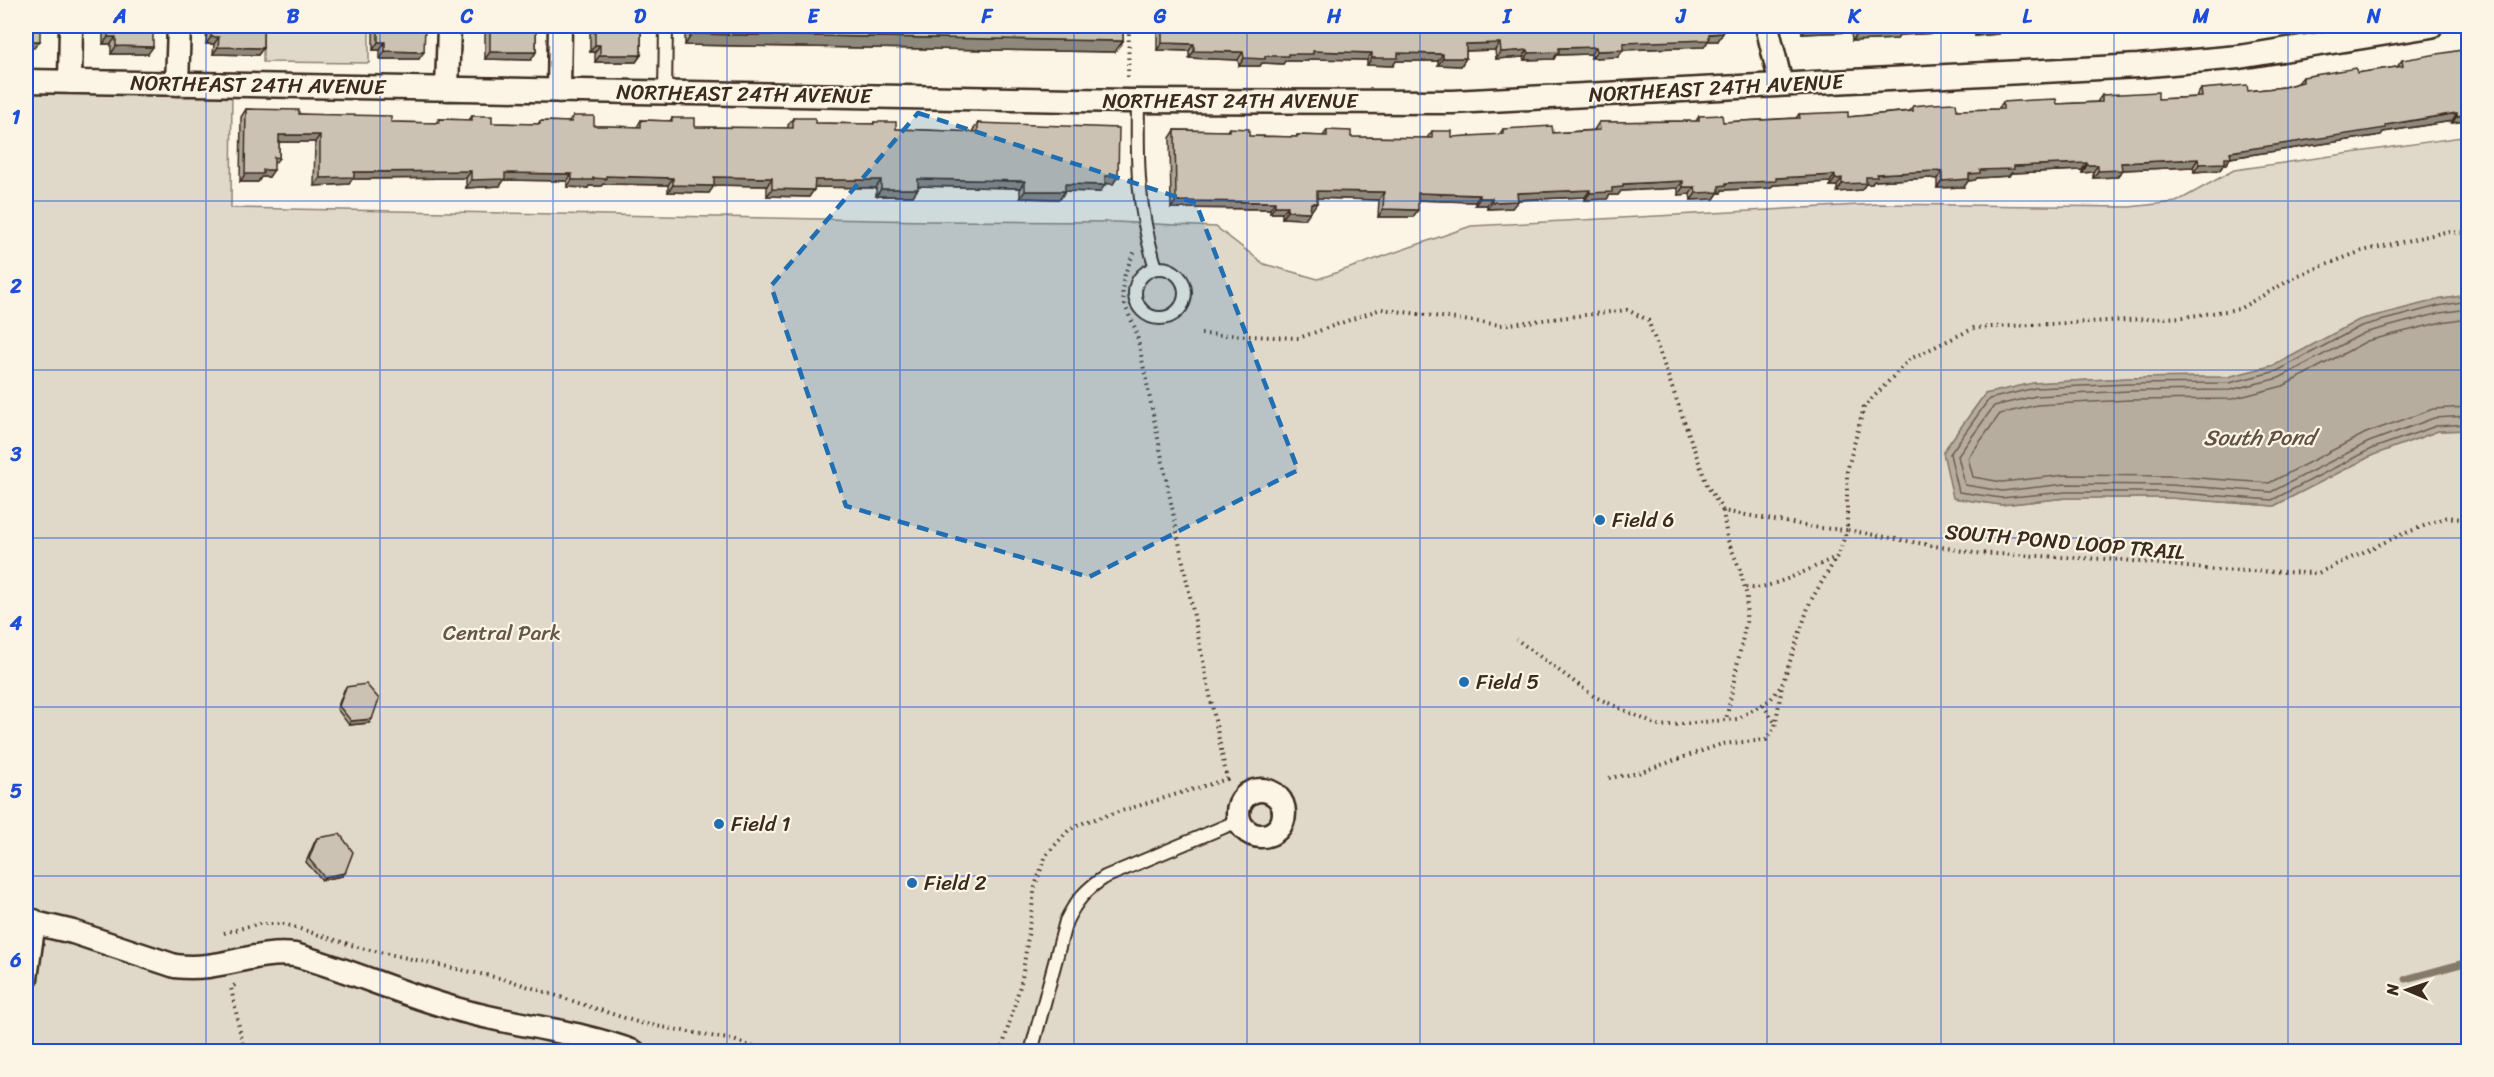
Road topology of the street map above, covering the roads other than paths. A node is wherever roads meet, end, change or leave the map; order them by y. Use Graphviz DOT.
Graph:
graph roads {
  1 [pos="70,26"];
  2 [pos="179,26"];
  3 [pos="449,26"];
  4 [pos="560,26"];
  5 [pos="666,26"];
  6 [pos="1767,26"];
  7 [pos="2430,26"];
  8 [pos="26,81"];
  9 [pos="70,82"];
  10 [pos="177,84"];
  11 [pos="1781,84"];
  12 [pos="447,89"];
  13 [pos="559,90"];
  14 [pos="665,93"];
  15 [pos="1138,101"];
  16 [pos="1156,268"];
  17 [pos="1238,821"];
  18 [pos="30,921"];
  19 [pos="26,978"];
  20 [pos="634,1052"];
  21 [pos="1031,1052"];
  1 -- 9 [label="street"];
  2 -- 10 [label="street"];
  3 -- 12 [label="street"];
  4 -- 13 [label="street"];
  5 -- 14 [label="lane"];
  6 -- 11 [label="street"];
  7 -- 11 [label="street, NORTHEAST 24TH AVENUE"];
  8 -- 9 [label="street, NORTHEAST 24TH AVENUE"];
  9 -- 10 [label="street, NORTHEAST 24TH AVENUE"];
  10 -- 12 [label="street, NORTHEAST 24TH AVENUE"];
  11 -- 15 [label="street, NORTHEAST 24TH AVENUE"];
  12 -- 13 [label="street, NORTHEAST 24TH AVENUE"];
  13 -- 14 [label="street, NORTHEAST 24TH AVENUE"];
  14 -- 15 [label="street, NORTHEAST 24TH AVENUE"];
  15 -- 16 [label="lane"];
  16 -- 16 [label="lane"];
  17 -- 21 [label="lane"];
  18 -- 19 [label="street"];
  18 -- 20 [label="street"];
}
